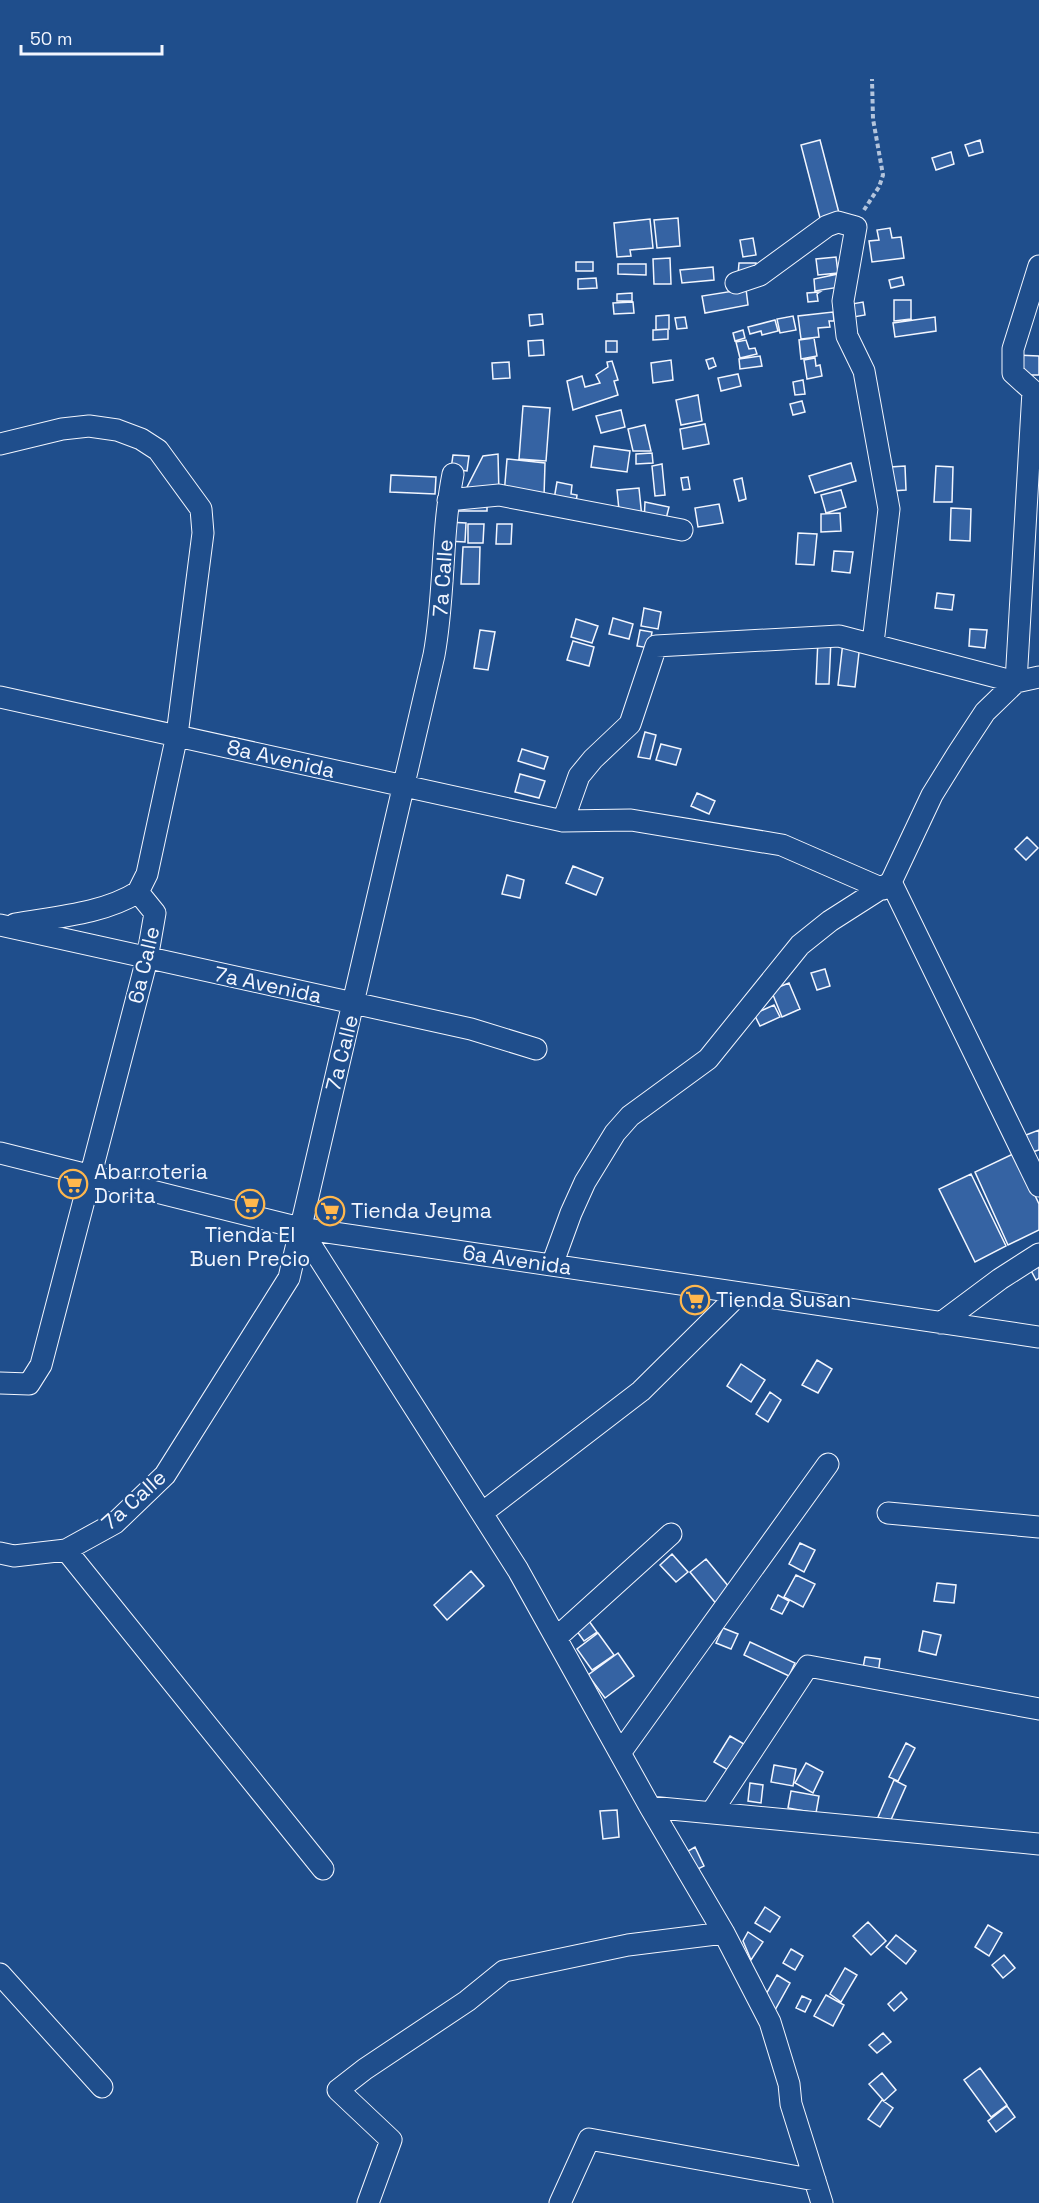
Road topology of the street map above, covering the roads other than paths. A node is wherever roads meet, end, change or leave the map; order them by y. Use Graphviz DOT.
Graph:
graph roads {
  1 [pos="1039,266"];
  2 [pos="736,283"];
  3 [pos="0,444"];
  4 [pos="453,474"];
  5 [pos="448,500"];
  6 [pos="682,530"];
  7 [pos="873,643"];
  8 [pos="1039,677"];
  9 [pos="1016,682"];
  10 [pos="0,697"];
  11 [pos="177,735"];
  12 [pos="404,786"];
  13 [pos="563,821"];
  14 [pos="887,886"];
  15 [pos="138,892"];
  16 [pos="2,926"];
  17 [pos="147,959"];
  18 [pos="354,1004"];
  19 [pos="536,1049"];
  20 [pos="0,1153"];
  21 [pos="92,1175"];
  22 [pos="1039,1186"];
  23 [pos="300,1228"];
  24 [pos="1039,1254"];
  25 [pos="552,1265"];
  26 [pos="740,1293"];
  27 [pos="941,1323"];
  28 [pos="1039,1337"];
  29 [pos="0,1383"];
  30 [pos="828,1464"];
  31 [pos="482,1513"];
  32 [pos="888,1513"];
  33 [pos="1039,1527"];
  34 [pos="671,1534"];
  35 [pos="66,1550"];
  36 [pos="0,1553"];
  37 [pos="556,1638"];
  38 [pos="1039,1709"];
  39 [pos="620,1753"];
  40 [pos="650,1807"];
  41 [pos="711,1813"];
  42 [pos="1039,1844"];
  43 [pos="323,1869"];
  44 [pos="724,1933"];
  45 [pos="0,1974"];
  46 [pos="102,2087"];
  47 [pos="815,2180"];
  48 [pos="368,2203"];
  49 [pos="560,2203"];
  50 [pos="822,2203"];
  1 -- 9 [label="street"];
  2 -- 7 [label="street"];
  3 -- 11 [label="street"];
  4 -- 5 [label="street, 7a Calle"];
  5 -- 6 [label="street"];
  5 -- 12 [label="street, 7a Calle"];
  7 -- 9 [label="street"];
  7 -- 13 [label="street"];
  8 -- 9 [label="street"];
  9 -- 14 [label="street"];
  10 -- 11 [label="street, 8a Avenida"];
  11 -- 12 [label="street, 8a Avenida"];
  11 -- 15 [label="street"];
  12 -- 13 [label="street, 8a Avenida"];
  12 -- 18 [label="street, 7a Calle"];
  13 -- 14 [label="street, 8a Avenida"];
  14 -- 22 [label="street"];
  14 -- 25 [label="street"];
  15 -- 16 [label="street"];
  15 -- 17 [label="street, 6a Calle"];
  16 -- 17 [label="street, 7a Avenida"];
  17 -- 18 [label="street, 7a Avenida"];
  17 -- 21 [label="street, 6a Calle"];
  18 -- 19 [label="street, 7a Avenida"];
  18 -- 23 [label="street, 7a Calle"];
  20 -- 21 [label="street, 6a Avenida"];
  21 -- 23 [label="street, 6a Avenida"];
  21 -- 29 [label="street, 6a Calle"];
  23 -- 25 [label="street, 6a Avenida"];
  23 -- 31 [label="street"];
  23 -- 35 [label="street, 7a Calle"];
  24 -- 27 [label="street"];
  25 -- 26 [label="street, 6a Avenida"];
  26 -- 27 [label="street, 6a Avenida"];
  26 -- 31 [label="street"];
  27 -- 28 [label="street, 6a Avenida"];
  30 -- 39 [label="street"];
  31 -- 37 [label="street"];
  32 -- 33 [label="street"];
  34 -- 37 [label="street"];
  35 -- 36 [label="street"];
  35 -- 43 [label="street"];
  37 -- 39 [label="street"];
  38 -- 41 [label="street"];
  39 -- 40 [label="street"];
  40 -- 41 [label="street"];
  40 -- 44 [label="street"];
  41 -- 42 [label="street"];
  44 -- 47 [label="street"];
  44 -- 48 [label="street"];
  45 -- 46 [label="street"];
  47 -- 49 [label="street"];
  47 -- 50 [label="street"];
}
